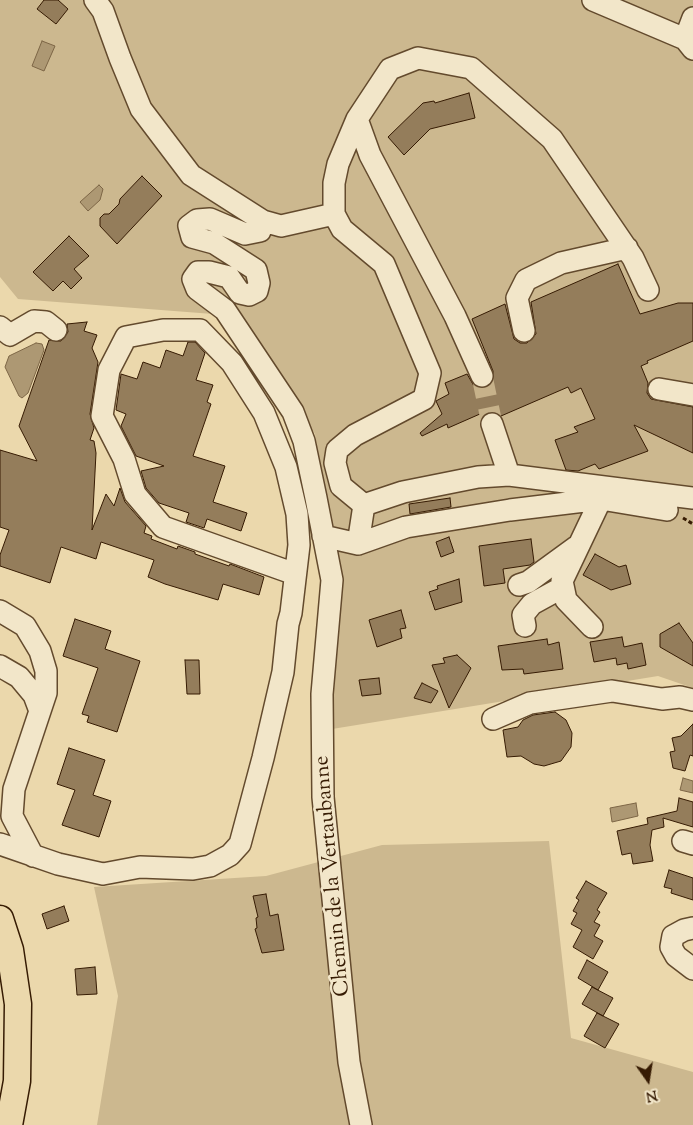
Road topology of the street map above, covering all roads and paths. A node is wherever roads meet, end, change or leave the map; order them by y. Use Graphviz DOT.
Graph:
graph roads {
  1 [pos="95,0"];
  2 [pos="593,0"];
  3 [pos="693,18"];
  4 [pos="689,44"];
  5 [pos="357,119"];
  6 [pos="334,214"];
  7 [pos="263,221"];
  8 [pos="627,248"];
  9 [pos="648,290"];
  10 [pos="0,328"];
  11 [pos="56,330"];
  12 [pos="524,331"];
  13 [pos="482,376"];
  14 [pos="659,389"];
  15 [pos="693,395"];
  16 [pos="492,424"];
  17 [pos="509,475"];
  18 [pos="693,498"];
  19 [pos="601,499"];
  20 [pos="364,505"];
  21 [pos="667,510"];
  22 [pos="323,536"];
  23 [pos="358,544"];
  24 [pos="581,544"];
  25 [pos="295,574"];
  26 [pos="519,585"];
  27 [pos="563,587"];
  28 [pos="0,611"];
  29 [pos="524,626"];
  30 [pos="592,627"];
  31 [pos="0,666"];
  32 [pos="686,699"];
  33 [pos="40,711"];
  34 [pos="493,719"];
  35 [pos="6,824"];
  36 [pos="0,844"];
  37 [pos="33,856"];
  38 [pos="0,919"];
  39 [pos="693,928"];
  40 [pos="693,969"];
  41 [pos="9,1079"];
  42 [pos="9,1125"];
  43 [pos="361,1125"];
  1 -- 7 [label="street"];
  2 -- 4 [label="street"];
  3 -- 4 [label="street"];
  5 -- 6 [label="street"];
  5 -- 8 [label="street"];
  5 -- 13 [label="street"];
  6 -- 7 [label="street"];
  6 -- 20 [label="street"];
  7 -- 22 [label="street, Chemin de la Vertaubanne"];
  8 -- 9 [label="street"];
  8 -- 12 [label="street"];
  10 -- 11 [label="street"];
  14 -- 15 [label="street"];
  16 -- 17 [label="street"];
  17 -- 18 [label="street"];
  17 -- 20 [label="street"];
  19 -- 21 [label="street"];
  19 -- 23 [label="street"];
  19 -- 24 [label="street"];
  20 -- 23 [label="street"];
  22 -- 23 [label="street"];
  22 -- 43 [label="street, Chemin de la Vertaubanne"];
  24 -- 26 [label="street"];
  24 -- 27 [label="street"];
  25 -- 25 [label="street"];
  25 -- 37 [label="street"];
  27 -- 29 [label="street"];
  27 -- 30 [label="street"];
  28 -- 33 [label="street"];
  31 -- 33 [label="street"];
  32 -- 34 [label="street"];
  33 -- 35 [label="street"];
  35 -- 37 [label="street"];
  36 -- 37 [label="street"];
  38 -- 41 [label="main road"];
  39 -- 40 [label="street"];
  41 -- 42 [label="main road"];
}
